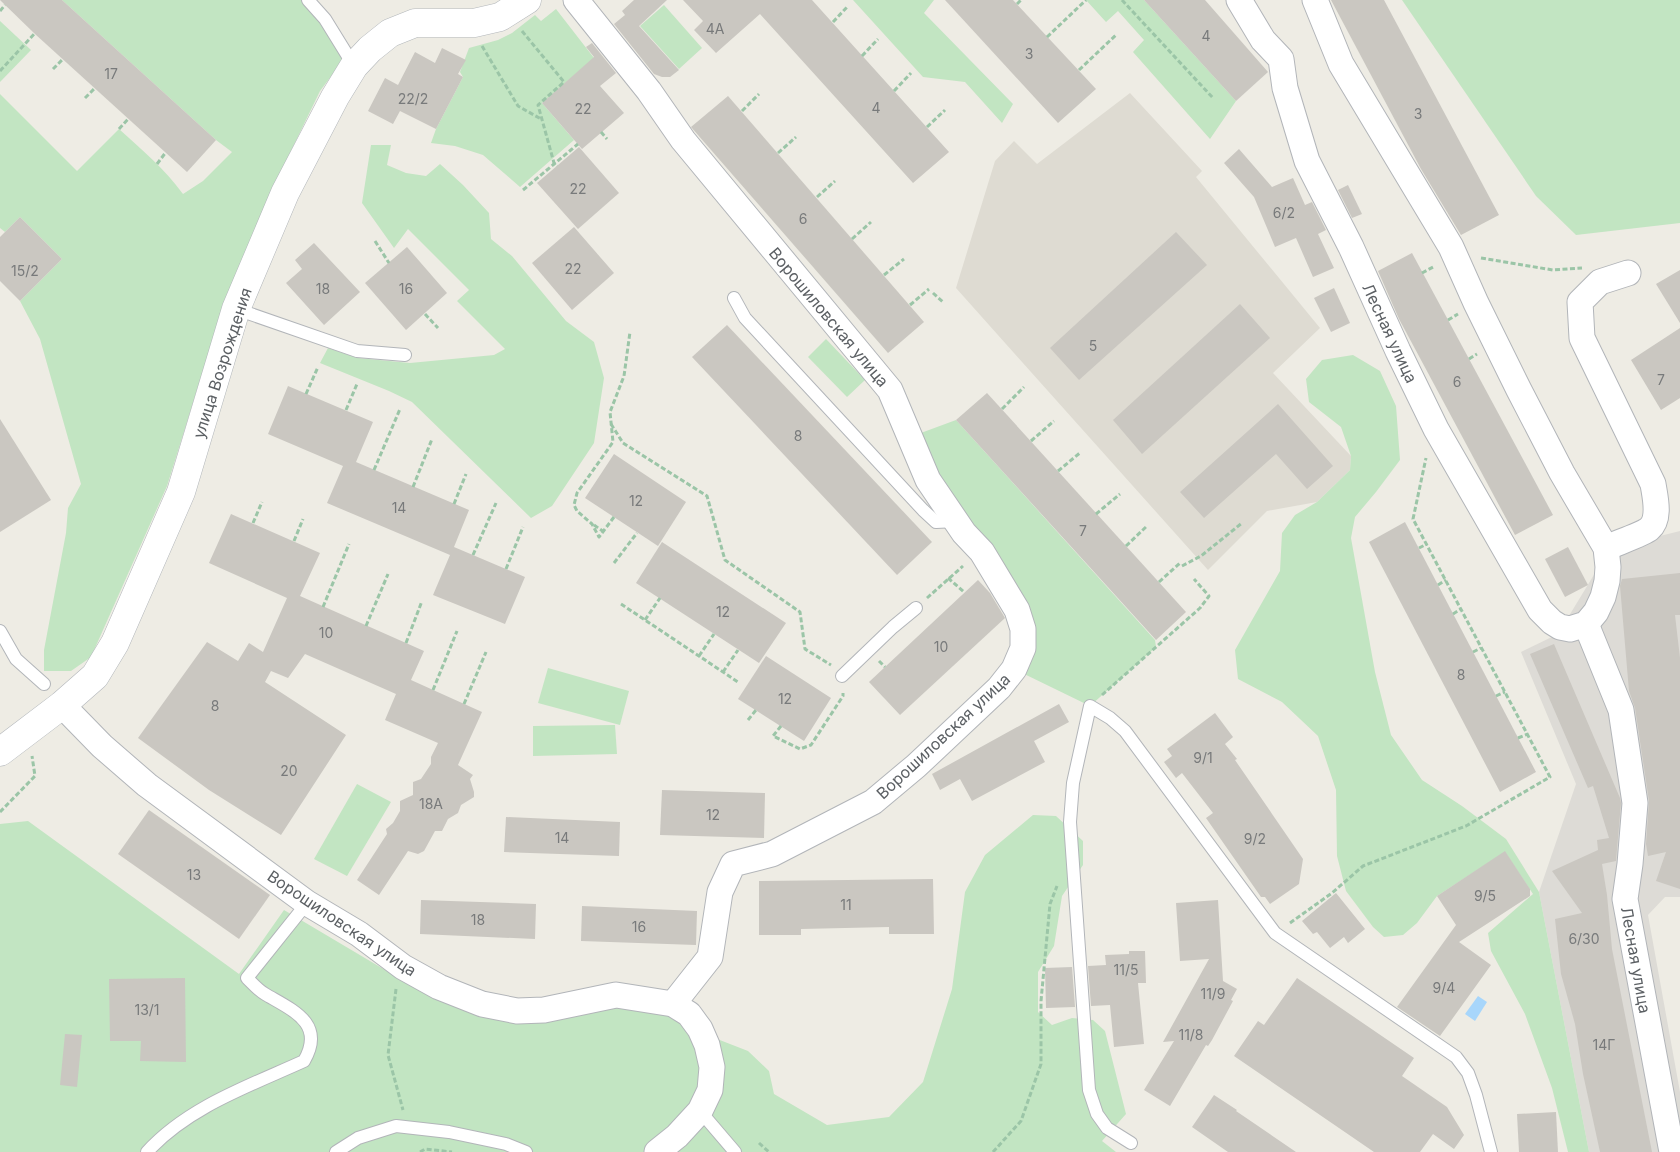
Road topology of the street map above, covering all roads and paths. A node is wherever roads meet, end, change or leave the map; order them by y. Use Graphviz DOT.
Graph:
graph roads {
  1 [pos="308,0"];
  2 [pos="527,0"];
  3 [pos="576,0"];
  4 [pos="1021,0"];
  5 [pos="1086,0"];
  6 [pos="1122,0"];
  7 [pos="1239,0"];
  8 [pos="1315,0"];
  9 [pos="1017,4"];
  10 [pos="5,5"];
  11 [pos="848,6"];
  12 [pos="0,11"];
  13 [pos="833,22"];
  14 [pos="521,30"];
  15 [pos="35,34"];
  16 [pos="1117,34"];
  17 [pos="1047,37"];
  18 [pos="478,39"];
  19 [pos="878,39"];
  20 [pos="862,56"];
  21 [pos="63,59"];
  22 [pos="354,66"];
  23 [pos="52,69"];
  24 [pos="1079,70"];
  25 [pos="0,71"];
  26 [pos="911,73"];
  27 [pos="95,88"];
  28 [pos="894,91"];
  29 [pos="759,94"];
  30 [pos="85,98"];
  31 [pos="1213,98"];
  32 [pos="945,110"];
  33 [pos="742,111"];
  34 [pos="129,118"];
  35 [pos="541,120"];
  36 [pos="927,127"];
  37 [pos="119,129"];
  38 [pos="602,132"];
  39 [pos="796,137"];
  40 [pos="607,139"];
  41 [pos="578,144"];
  42 [pos="166,152"];
  43 [pos="778,153"];
  44 [pos="157,164"];
  45 [pos="556,165"];
  46 [pos="835,181"];
  47 [pos="524,190"];
  48 [pos="817,197"];
  49 [pos="871,222"];
  50 [pos="852,239"];
  51 [pos="375,241"];
  52 [pos="1472,257"];
  53 [pos="904,259"];
  54 [pos="389,263"];
  55 [pos="884,275"];
  56 [pos="1620,275"];
  57 [pos="929,289"];
  58 [pos="933,293"];
  59 [pos="734,298"];
  60 [pos="943,302"];
  61 [pos="910,306"];
  62 [pos="236,309"];
  63 [pos="425,314"];
  64 [pos="438,328"];
  65 [pos="630,332"];
  66 [pos="406,355"];
  67 [pos="318,368"];
  68 [pos="357,384"];
  69 [pos="1024,388"];
  70 [pos="306,394"];
  71 [pos="400,409"];
  72 [pos="1002,409"];
  73 [pos="346,410"];
  74 [pos="1054,422"];
  75 [pos="611,424"];
  76 [pos="432,439"];
  77 [pos="1031,441"];
  78 [pos="1081,452"];
  79 [pos="1426,457"];
  80 [pos="374,470"];
  81 [pos="1058,471"];
  82 [pos="466,474"];
  83 [pos="413,487"];
  84 [pos="1120,494"];
  85 [pos="262,502"];
  86 [pos="496,503"];
  87 [pos="454,504"];
  88 [pos="1096,514"];
  89 [pos="614,517"];
  90 [pos="303,519"];
  91 [pos="956,521"];
  92 [pos="253,523"];
  93 [pos="1242,523"];
  94 [pos="592,524"];
  95 [pos="1147,526"];
  96 [pos="523,527"];
  97 [pos="604,532"];
  98 [pos="637,532"];
  99 [pos="294,541"];
  100 [pos="349,544"];
  101 [pos="1427,544"];
  102 [pos="1126,546"];
  103 [pos="1419,548"];
  104 [pos="1606,548"];
  105 [pos="982,552"];
  106 [pos="473,555"];
  107 [pos="614,563"];
  108 [pos="506,569"];
  109 [pos="388,574"];
  110 [pos="948,578"];
  111 [pos="1194,579"];
  112 [pos="1446,580"];
  113 [pos="1159,582"];
  114 [pos="1438,585"];
  115 [pos="964,592"];
  116 [pos="660,598"];
  117 [pos="422,601"];
  118 [pos="621,604"];
  119 [pos="323,607"];
  120 [pos="916,608"];
  121 [pos="1461,609"];
  122 [pos="1453,614"];
  123 [pos="645,620"];
  124 [pos="1586,624"];
  125 [pos="366,626"];
  126 [pos="0,631"];
  127 [pos="457,631"];
  128 [pos="714,634"];
  129 [pos="406,643"];
  130 [pos="1481,648"];
  131 [pos="738,650"];
  132 [pos="486,652"];
  133 [pos="1473,652"];
  134 [pos="699,656"];
  135 [pos="723,672"];
  136 [pos="838,672"];
  137 [pos="738,682"];
  138 [pos="44,684"];
  139 [pos="433,690"];
  140 [pos="1505,692"];
  141 [pos="1496,696"];
  142 [pos="464,704"];
  143 [pos="62,705"];
  144 [pos="756,710"];
  145 [pos="1102,713"];
  146 [pos="748,720"];
  147 [pos="781,726"];
  148 [pos="1528,734"];
  149 [pos="1518,738"];
  150 [pos="31,750"];
  151 [pos="0,752"];
  152 [pos="0,812"];
  153 [pos="1057,885"];
  154 [pos="307,903"];
  155 [pos="1275,934"];
  156 [pos="403,967"];
  157 [pos="673,1004"];
  158 [pos="700,1111"];
  159 [pos="408,1127"];
  160 [pos="759,1143"];
  161 [pos="1131,1143"];
  162 [pos="416,1147"];
  163 [pos="425,1149"];
  164 [pos="146,1152"];
  165 [pos="336,1152"];
  166 [pos="420,1152"];
  167 [pos="452,1152"];
  168 [pos="526,1152"];
  169 [pos="657,1152"];
  170 [pos="735,1152"];
  171 [pos="769,1152"];
  172 [pos="994,1152"];
  173 [pos="1491,1152"];
  174 [pos="1672,1152"];
  1 -- 22 [label="lane"];
  2 -- 22 [label="street, улица Возрождения"];
  3 -- 91 [label="street, Ворошиловская улица"];
  4 -- 9 [label="path"];
  5 -- 17 [label="path"];
  6 -- 31 [label="path"];
  7 -- 124 [label="street, Лесная улица"];
  8 -- 104 [label="street"];
  10 -- 12 [label="path"];
  11 -- 13 [label="path"];
  14 -- 35 [label="path"];
  15 -- 25 [label="path"];
  16 -- 24 [label="path"];
  18 -- 35 [label="path"];
  19 -- 20 [label="path"];
  21 -- 23 [label="path"];
  22 -- 62 [label="street, улица Возрождения"];
  26 -- 28 [label="path"];
  27 -- 30 [label="path"];
  29 -- 33 [label="path"];
  32 -- 36 [label="path"];
  34 -- 37 [label="path"];
  35 -- 45 [label="path"];
  38 -- 40 [label="path"];
  39 -- 43 [label="path"];
  41 -- 45 [label="path"];
  42 -- 44 [label="path"];
  45 -- 47 [label="path"];
  46 -- 48 [label="path"];
  49 -- 50 [label="path"];
  51 -- 54 [label="path"];
  52 -- 56 [label="path"];
  53 -- 55 [label="path"];
  56 -- 104 [label="street"];
  57 -- 61 [label="path"];
  58 -- 60 [label="path"];
  59 -- 91 [label="lane"];
  62 -- 66 [label="lane"];
  62 -- 143 [label="street, улица Возрождения"];
  63 -- 64 [label="path"];
  65 -- 75 [label="path"];
  67 -- 70 [label="path"];
  68 -- 73 [label="path"];
  69 -- 72 [label="path"];
  71 -- 80 [label="path"];
  74 -- 77 [label="path"];
  75 -- 94 [label="path"];
  75 -- 136 [label="path"];
  76 -- 83 [label="path"];
  78 -- 81 [label="path"];
  79 -- 101 [label="path"];
  82 -- 87 [label="path"];
  84 -- 88 [label="path"];
  85 -- 92 [label="path"];
  86 -- 106 [label="path"];
  89 -- 97 [label="path"];
  90 -- 99 [label="path"];
  91 -- 105 [label="street, Ворошиловская улица"];
  93 -- 113 [label="path"];
  94 -- 97 [label="path"];
  94 -- 97 [label="path"];
  95 -- 102 [label="path"];
  96 -- 108 [label="path"];
  98 -- 107 [label="path"];
  100 -- 119 [label="path"];
  101 -- 103 [label="path"];
  101 -- 112 [label="path"];
  104 -- 124 [label="street"];
  105 -- 110 [label="path"];
  105 -- 157 [label="street, Ворошиловская улица"];
  109 -- 125 [label="path"];
  110 -- 115 [label="path"];
  110 -- 120 [label="path"];
  111 -- 145 [label="path"];
  112 -- 114 [label="path"];
  112 -- 121 [label="path"];
  116 -- 123 [label="path"];
  117 -- 129 [label="path"];
  118 -- 123 [label="path"];
  120 -- 136 [label="lane"];
  121 -- 122 [label="path"];
  121 -- 130 [label="path"];
  123 -- 134 [label="path"];
  124 -- 174 [label="street, Лесная улица"];
  126 -- 138 [label="lane"];
  127 -- 139 [label="path"];
  128 -- 134 [label="path"];
  130 -- 133 [label="path"];
  130 -- 140 [label="path"];
  131 -- 135 [label="path"];
  132 -- 142 [label="path"];
  134 -- 135 [label="path"];
  135 -- 137 [label="path"];
  136 -- 147 [label="path"];
  140 -- 141 [label="path"];
  140 -- 148 [label="path"];
  143 -- 151 [label="street, улица Возрождения"];
  143 -- 154 [label="street, Ворошиловская улица"];
  144 -- 146 [label="path"];
  145 -- 155 [label="lane"];
  145 -- 161 [label="lane"];
  148 -- 149 [label="path"];
  148 -- 155 [label="path"];
  150 -- 152 [label="path"];
  153 -- 172 [label="path"];
  154 -- 156 [label="street, Ворошиловская улица"];
  154 -- 164 [label="lane"];
  155 -- 173 [label="lane"];
  156 -- 157 [label="street, Ворошиловская улица"];
  156 -- 159 [label="path"];
  157 -- 158 [label="street, Ворошиловская улица"];
  158 -- 169 [label="street, Ворошиловская улица"];
  158 -- 170 [label="lane"];
  159 -- 165 [label="lane"];
  159 -- 168 [label="lane"];
  160 -- 171 [label="path"];
  162 -- 163 [label="path"];
  163 -- 166 [label="path"];
  163 -- 167 [label="path"];
}
